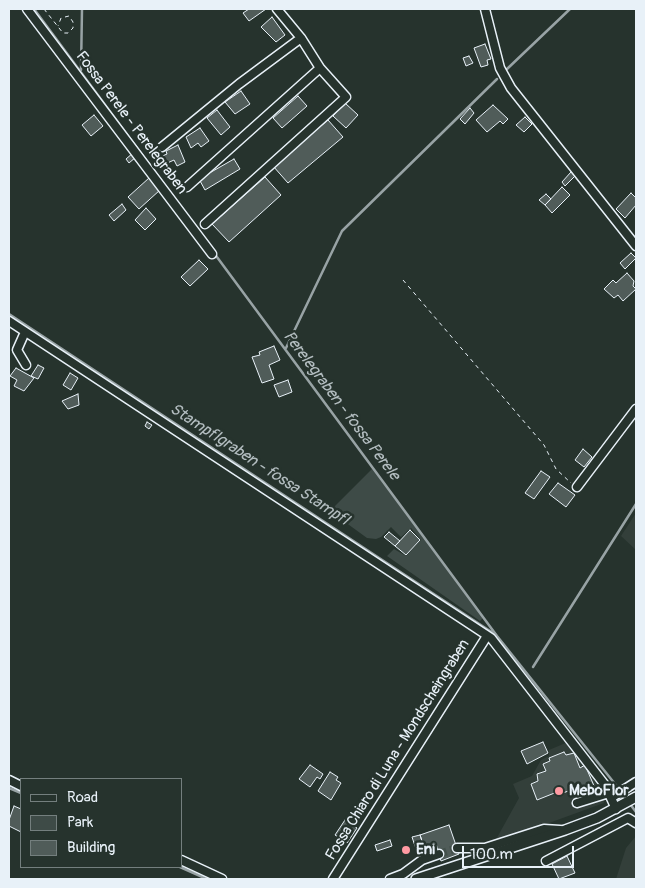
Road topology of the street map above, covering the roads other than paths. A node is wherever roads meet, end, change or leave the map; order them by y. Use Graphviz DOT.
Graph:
graph roads {
  1 [pos="28,9"];
  2 [pos="277,9"];
  3 [pos="485,9"];
  4 [pos="301,38"];
  5 [pos="320,68"];
  6 [pos="162,147"];
  7 [pos="187,187"];
  8 [pos="205,224"];
  9 [pos="636,246"];
  10 [pos="212,254"];
  11 [pos="9,321"];
  12 [pos="25,332"];
  13 [pos="26,365"];
  14 [pos="636,409"];
  15 [pos="576,487"];
  16 [pos="487,636"];
  17 [pos="636,782"];
  18 [pos="613,795"];
  19 [pos="635,798"];
  20 [pos="577,803"];
  21 [pos="620,807"];
  22 [pos="636,823"];
  23 [pos="565,830"];
  24 [pos="457,848"];
  25 [pos="439,854"];
  26 [pos="182,860"];
  27 [pos="546,860"];
  28 [pos="222,879"];
  29 [pos="333,879"];
  30 [pos="390,879"];
  31 [pos="416,879"];
  1 -- 10 [label="street, Fossa Perele - Perelegraben"];
  2 -- 4 [label="street"];
  3 -- 9 [label="street"];
  4 -- 5 [label="street"];
  4 -- 6 [label="street"];
  5 -- 7 [label="street"];
  5 -- 8 [label="street"];
  11 -- 12 [label="street"];
  12 -- 13 [label="street"];
  12 -- 16 [label="street"];
  14 -- 15 [label="street"];
  16 -- 18 [label="street"];
  16 -- 29 [label="street, Fossa Chiaro di Luna - Mondscheingraben"];
  17 -- 18 [label="street"];
  18 -- 20 [label="street"];
  18 -- 21 [label="street"];
  19 -- 21 [label="main road"];
  21 -- 23 [label="main road"];
  22 -- 27 [label="street"];
  23 -- 24 [label="street"];
  23 -- 31 [label="main road"];
  25 -- 30 [label="street"];
  26 -- 28 [label="street"];
}
